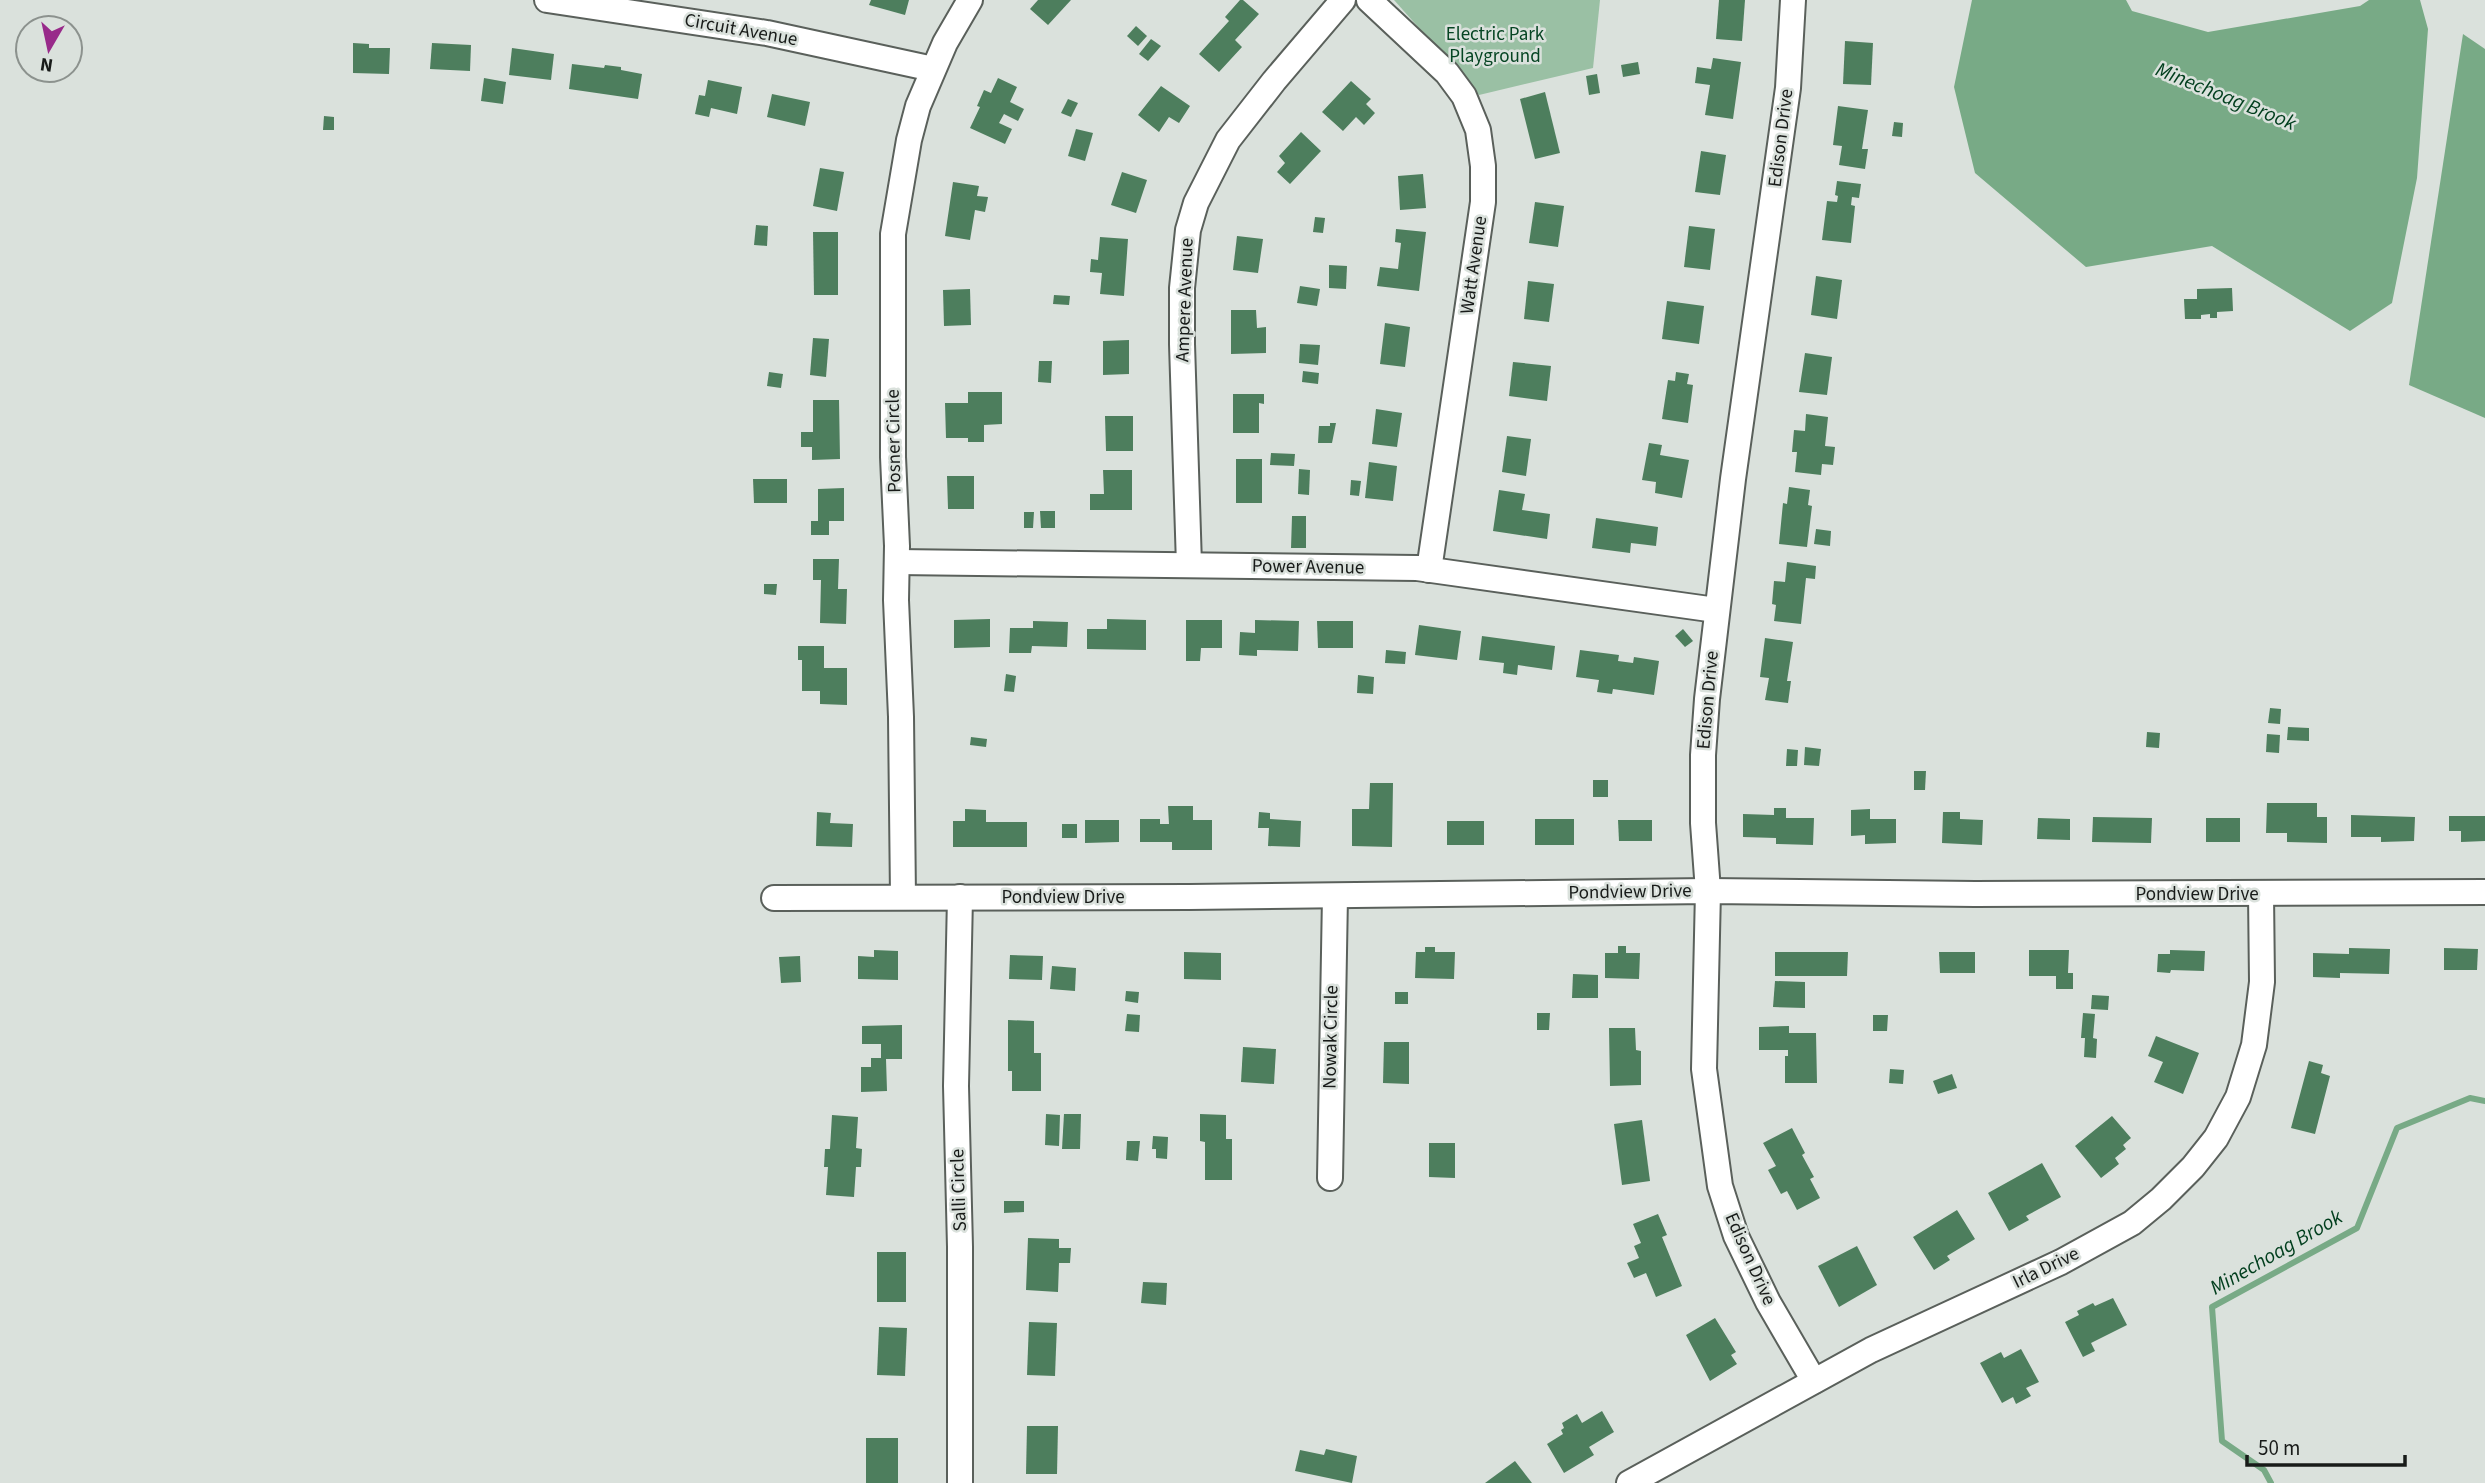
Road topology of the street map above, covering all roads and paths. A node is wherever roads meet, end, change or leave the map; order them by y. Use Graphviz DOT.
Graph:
graph roads {
  1 [pos="547,0"];
  2 [pos="970,0"];
  3 [pos="1343,0"];
  4 [pos="1369,0"];
  5 [pos="1793,0"];
  6 [pos="933,69"];
  7 [pos="897,562"];
  8 [pos="1189,565"];
  9 [pos="1429,570"];
  10 [pos="1716,610"];
  11 [pos="1708,891"];
  12 [pos="2485,892"];
  13 [pos="2261,894"];
  14 [pos="1335,896"];
  15 [pos="903,897"];
  16 [pos="960,897"];
  17 [pos="774,898"];
  18 [pos="1330,1178"];
  19 [pos="1814,1381"];
  20 [pos="960,1483"];
  21 [pos="1629,1483"];
  1 -- 6 [label="street, Circuit Avenue"];
  2 -- 6 [label="street, Posner Circle"];
  3 -- 8 [label="street, Ampere Avenue"];
  4 -- 9 [label="street, Watt Avenue"];
  5 -- 10 [label="street, Edison Drive"];
  6 -- 7 [label="street, Posner Circle"];
  7 -- 8 [label="street, Power Avenue"];
  7 -- 15 [label="street, Posner Circle"];
  8 -- 9 [label="street, Power Avenue"];
  9 -- 10 [label="street, Power Avenue"];
  10 -- 11 [label="street, Edison Drive"];
  11 -- 13 [label="street, Pondview Drive"];
  11 -- 14 [label="street, Pondview Drive"];
  11 -- 19 [label="street, Edison Drive"];
  12 -- 13 [label="street, Pondview Drive"];
  13 -- 19 [label="street, Irla Drive"];
  14 -- 16 [label="street, Pondview Drive"];
  14 -- 18 [label="street, Nowak Circle"];
  15 -- 16 [label="street, Pondview Drive"];
  15 -- 17 [label="street, Pondview Drive"];
  16 -- 20 [label="street, Salli Circle"];
  19 -- 21 [label="street, Irla Drive"];
}
